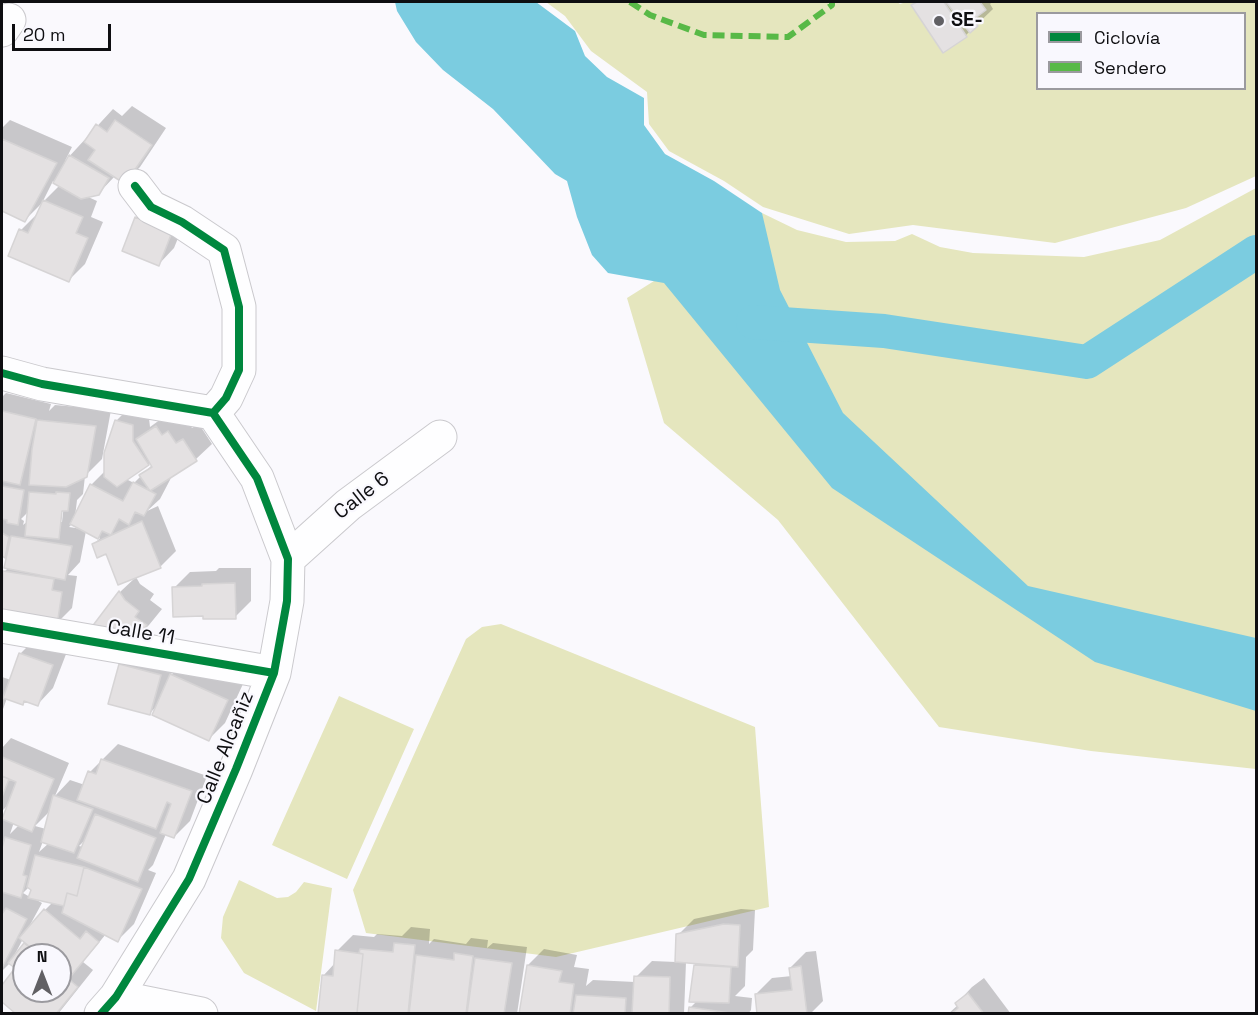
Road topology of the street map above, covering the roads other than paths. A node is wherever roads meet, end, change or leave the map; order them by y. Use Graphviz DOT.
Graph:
graph roads {
  1 [pos="135,186"];
  2 [pos="2,373"];
  3 [pos="213,413"];
  4 [pos="440,438"];
  5 [pos="288,559"];
  6 [pos="2,626"];
  7 [pos="274,673"];
  8 [pos="108,1005"];
  9 [pos="201,1014"];
  1 -- 3 [label="street"];
  2 -- 3 [label="street"];
  3 -- 5 [label="street, Calle Alcañiz"];
  4 -- 5 [label="street, Calle 6"];
  5 -- 7 [label="street, Calle Alcañiz"];
  6 -- 7 [label="street, Calle 11"];
  7 -- 8 [label="street, Calle Alcañiz"];
  8 -- 9 [label="street"];
}
